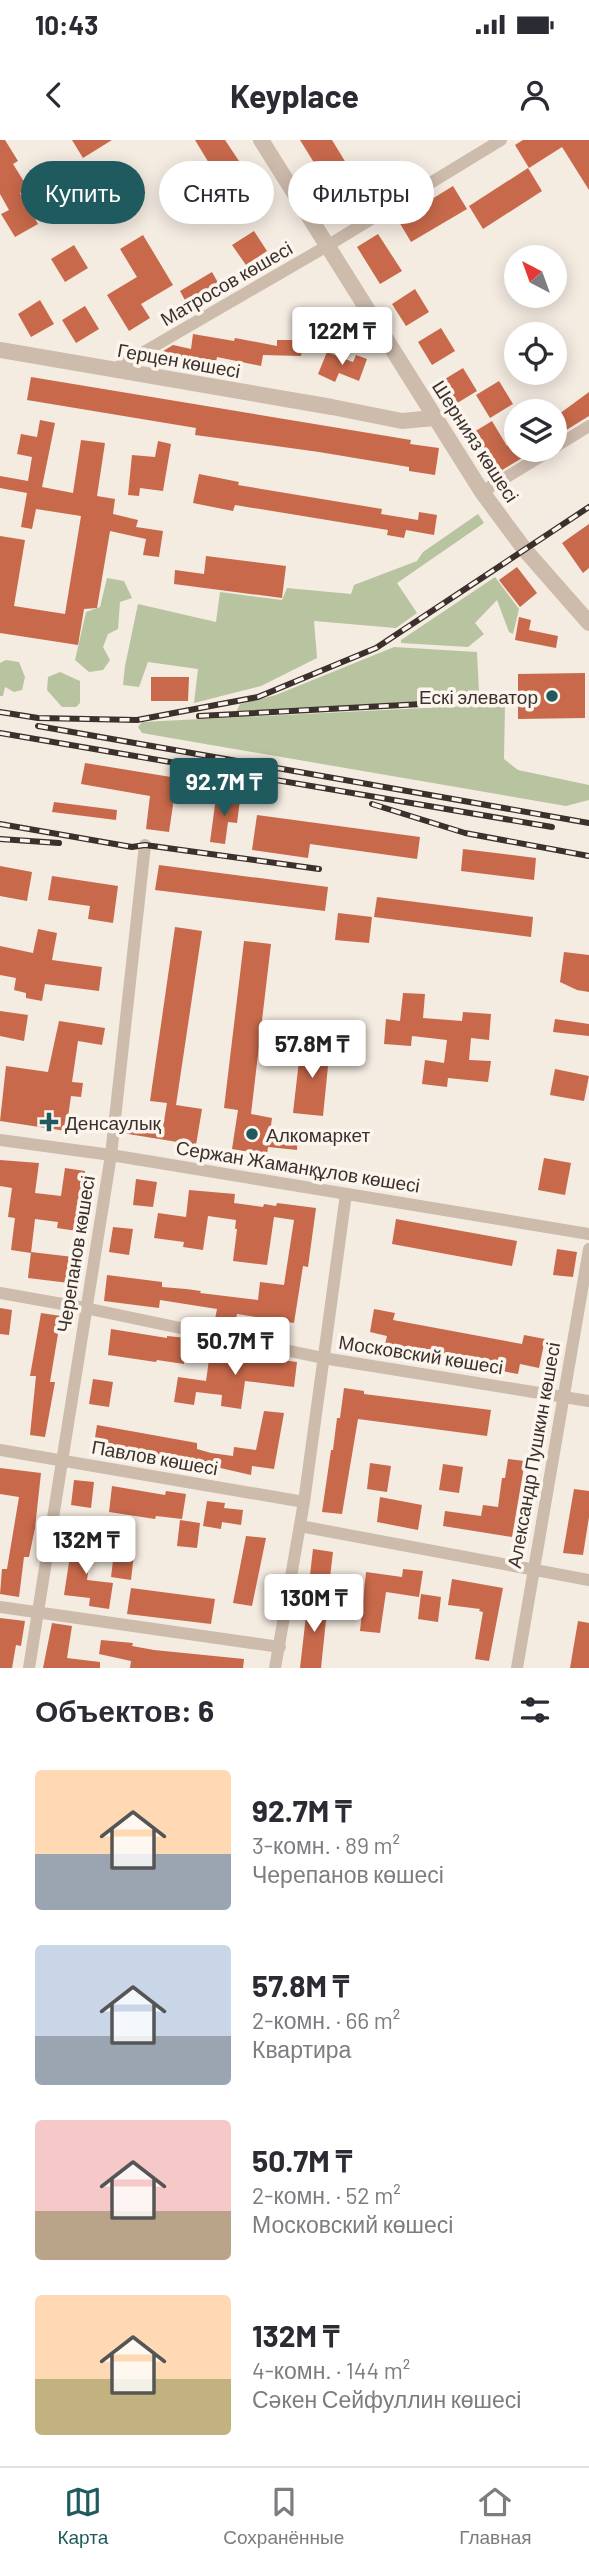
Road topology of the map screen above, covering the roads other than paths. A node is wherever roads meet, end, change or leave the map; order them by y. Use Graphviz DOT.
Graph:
graph roads {
  1 [pos="261,140"];
  2 [pos="501,140"];
  3 [pos="327,246"];
  4 [pos="0,350"];
  5 [pos="113,370"];
  6 [pos="434,418"];
  7 [pos="589,426"];
  8 [pos="567,440"];
  9 [pos="532,462"];
  10 [pos="482,492"];
  11 [pos="589,623"];
  12 [pos="145,845"];
  13 [pos="0,1140"];
  14 [pos="111,1155"];
  15 [pos="346,1194"];
  16 [pos="589,1234"];
  17 [pos="589,1249"];
  18 [pos="0,1293"];
  19 [pos="85,1308"];
  20 [pos="323,1357"];
  21 [pos="562,1396"];
  22 [pos="589,1401"];
  23 [pos="0,1450"];
  24 [pos="62,1461"];
  25 [pos="304,1502"];
  26 [pos="300,1526"];
  27 [pos="534,1570"];
  28 [pos="589,1580"];
  29 [pos="0,1607"];
  30 [pos="37,1612"];
  31 [pos="279,1647"];
  32 [pos="29,1668"];
  33 [pos="275,1668"];
  34 [pos="517,1668"];
  1 -- 3 [label="street, Шернияз көшесі"];
  2 -- 3 [label="street, Матросов көшесі"];
  3 -- 5 [label="street, Матросов көшесі"];
  3 -- 6 [label="street, Шернияз көшесі"];
  4 -- 5 [label="street, Герцен көшесі"];
  5 -- 6 [label="street, Герцен көшесі"];
  6 -- 10 [label="street, Шернияз көшесі"];
  7 -- 8 [label="street"];
  9 -- 10 [label="street"];
  10 -- 11 [label="street, Шернияз көшесі"];
  12 -- 14 [label="street, Черепанов көшесі"];
  13 -- 14 [label="street, Сержан Жаманқұлов көшесі"];
  14 -- 15 [label="street, Сержан Жаманқұлов көшесі"];
  14 -- 19 [label="street, Черепанов көшесі"];
  15 -- 16 [label="street, Сержан Жаманқұлов көшесі"];
  15 -- 20 [label="street"];
  17 -- 21 [label="street, Александр Пушкин көшесі"];
  18 -- 19 [label="street, Московский көшесі"];
  19 -- 20 [label="street, Московский көшесі"];
  19 -- 24 [label="street, Черепанов көшесі"];
  20 -- 21 [label="street, Московский көшесі"];
  20 -- 25 [label="street"];
  21 -- 22 [label="street, Московский көшесі"];
  21 -- 27 [label="street, Александр Пушкин көшесі"];
  23 -- 24 [label="street, Павлов көшесі"];
  24 -- 25 [label="street, Павлов көшесі"];
  24 -- 30 [label="street, Черепанов көшесі"];
  25 -- 26 [label="street"];
  26 -- 27 [label="street"];
  26 -- 31 [label="street"];
  27 -- 28 [label="street"];
  27 -- 34 [label="street, Александр Пушкин көшесі"];
  29 -- 30 [label="street"];
  30 -- 31 [label="street"];
  30 -- 32 [label="street, Черепанов көшесі"];
  31 -- 33 [label="street"];
}
